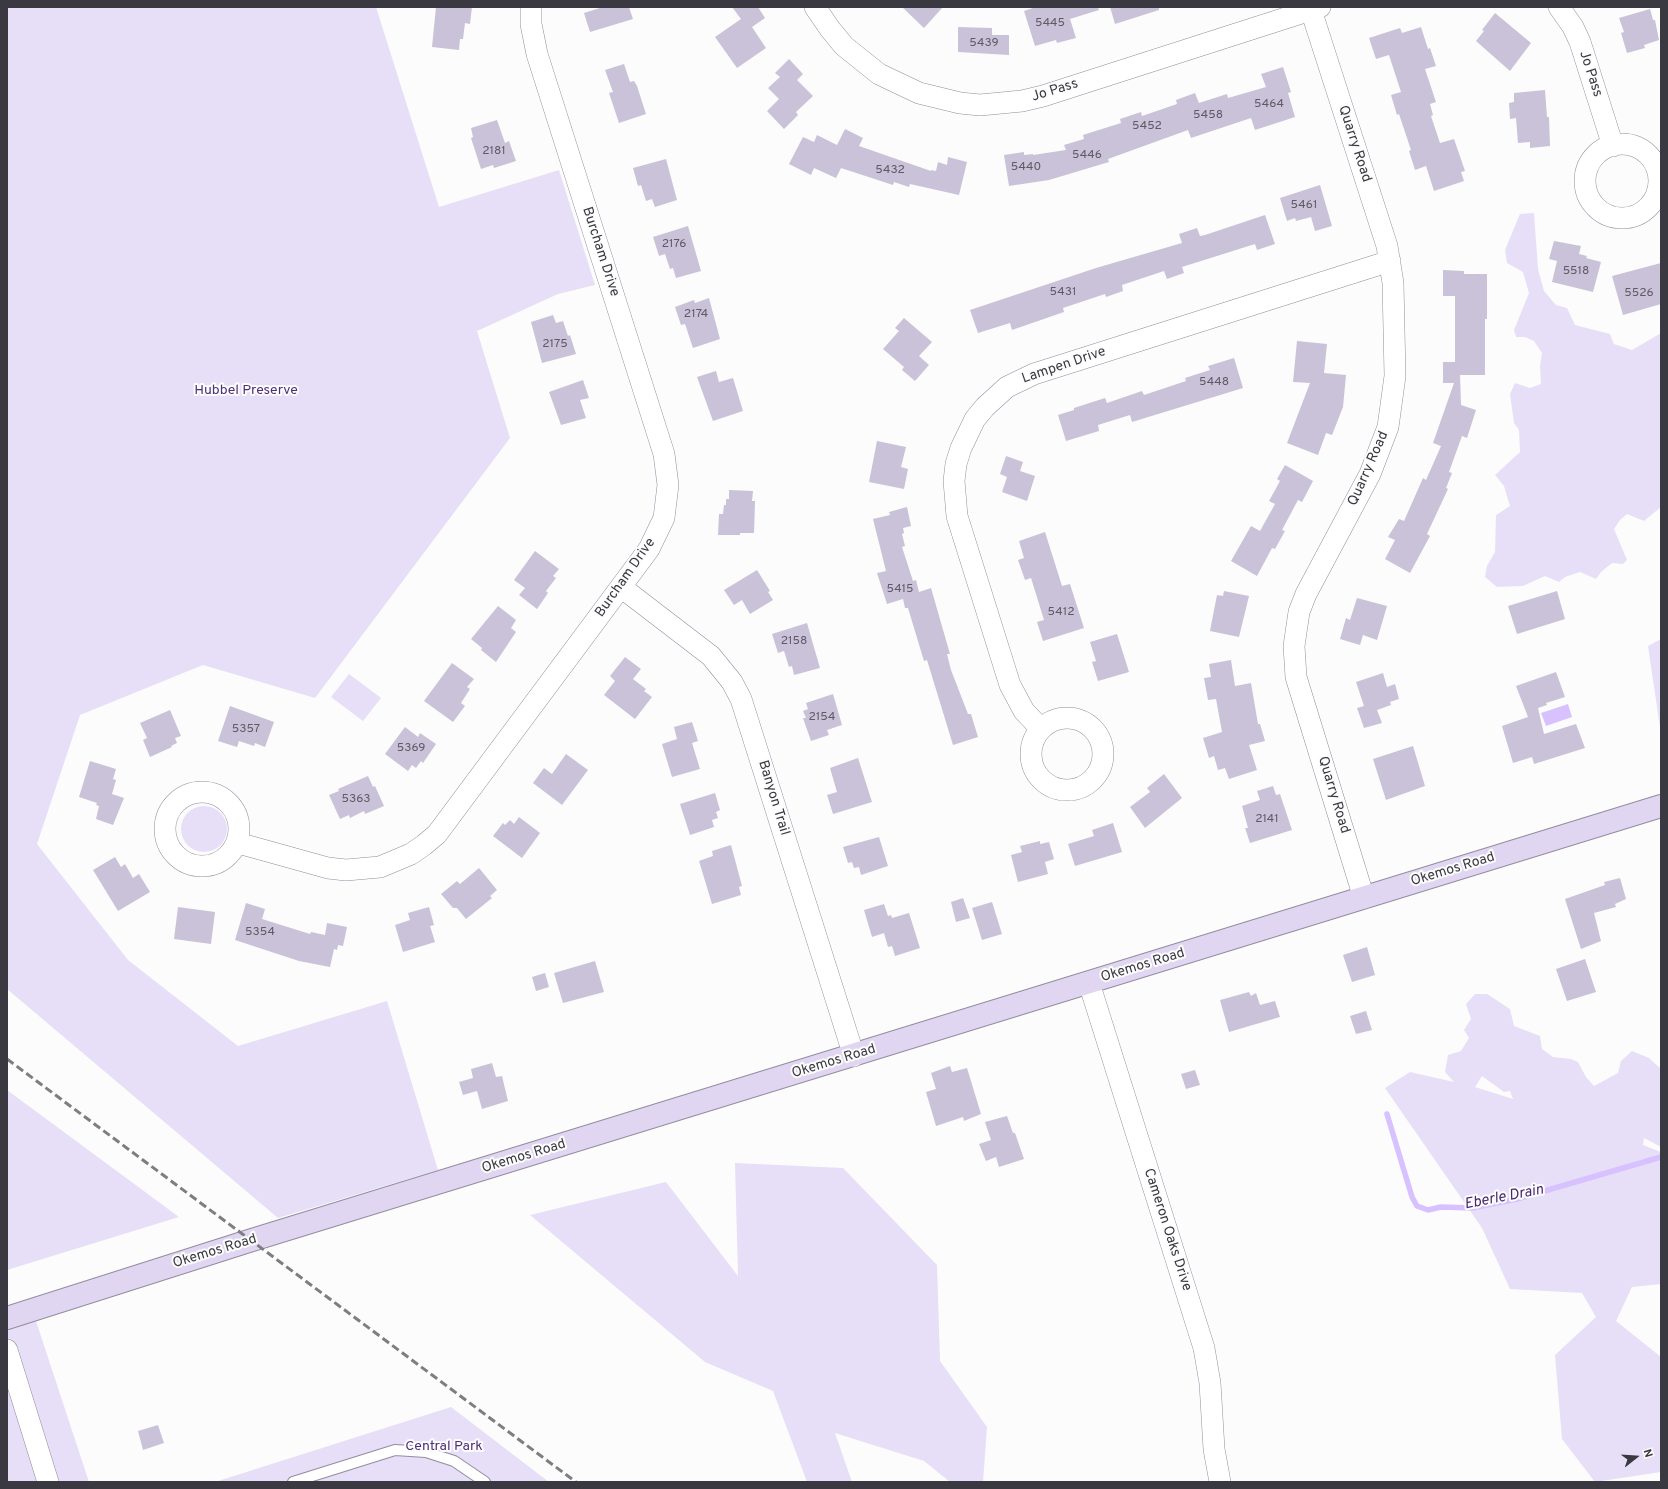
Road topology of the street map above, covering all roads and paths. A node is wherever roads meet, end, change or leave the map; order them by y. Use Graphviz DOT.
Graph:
graph roads {
  1 [pos="531,7"];
  2 [pos="815,7"];
  3 [pos="1559,7"];
  4 [pos="1314,8"];
  5 [pos="1613,146"];
  6 [pos="1657,161"];
  7 [pos="1390,261"];
  8 [pos="621,588"];
  9 [pos="1041,729"];
  10 [pos="1661,806"];
  11 [pos="238,843"];
  12 [pos="1364,898"];
  13 [pos="1089,983"];
  14 [pos="854,1056"];
  15 [pos="7,1318"];
  16 [pos="7,1350"];
  17 [pos="48,1482"];
  18 [pos="293,1482"];
  19 [pos="485,1482"];
  20 [pos="1220,1482"];
  1 -- 8 [label="street, Burcham Drive"];
  2 -- 4 [label="street, Jo Pass"];
  3 -- 5 [label="street, Jo Pass"];
  4 -- 7 [label="street, Quarry Road"];
  5 -- 6 [label="street"];
  5 -- 6 [label="street"];
  7 -- 9 [label="street, Lampen Drive"];
  7 -- 12 [label="street, Quarry Road"];
  8 -- 11 [label="street, Burcham Drive"];
  8 -- 14 [label="street, Banyon Trail"];
  10 -- 12 [label="street, Okemos Road"];
  12 -- 13 [label="street, Okemos Road"];
  13 -- 14 [label="street, Okemos Road"];
  13 -- 20 [label="street, Cameron Oaks Drive"];
  14 -- 15 [label="street, Okemos Road"];
  16 -- 17 [label="street"];
  18 -- 19 [label="lane"];
}
